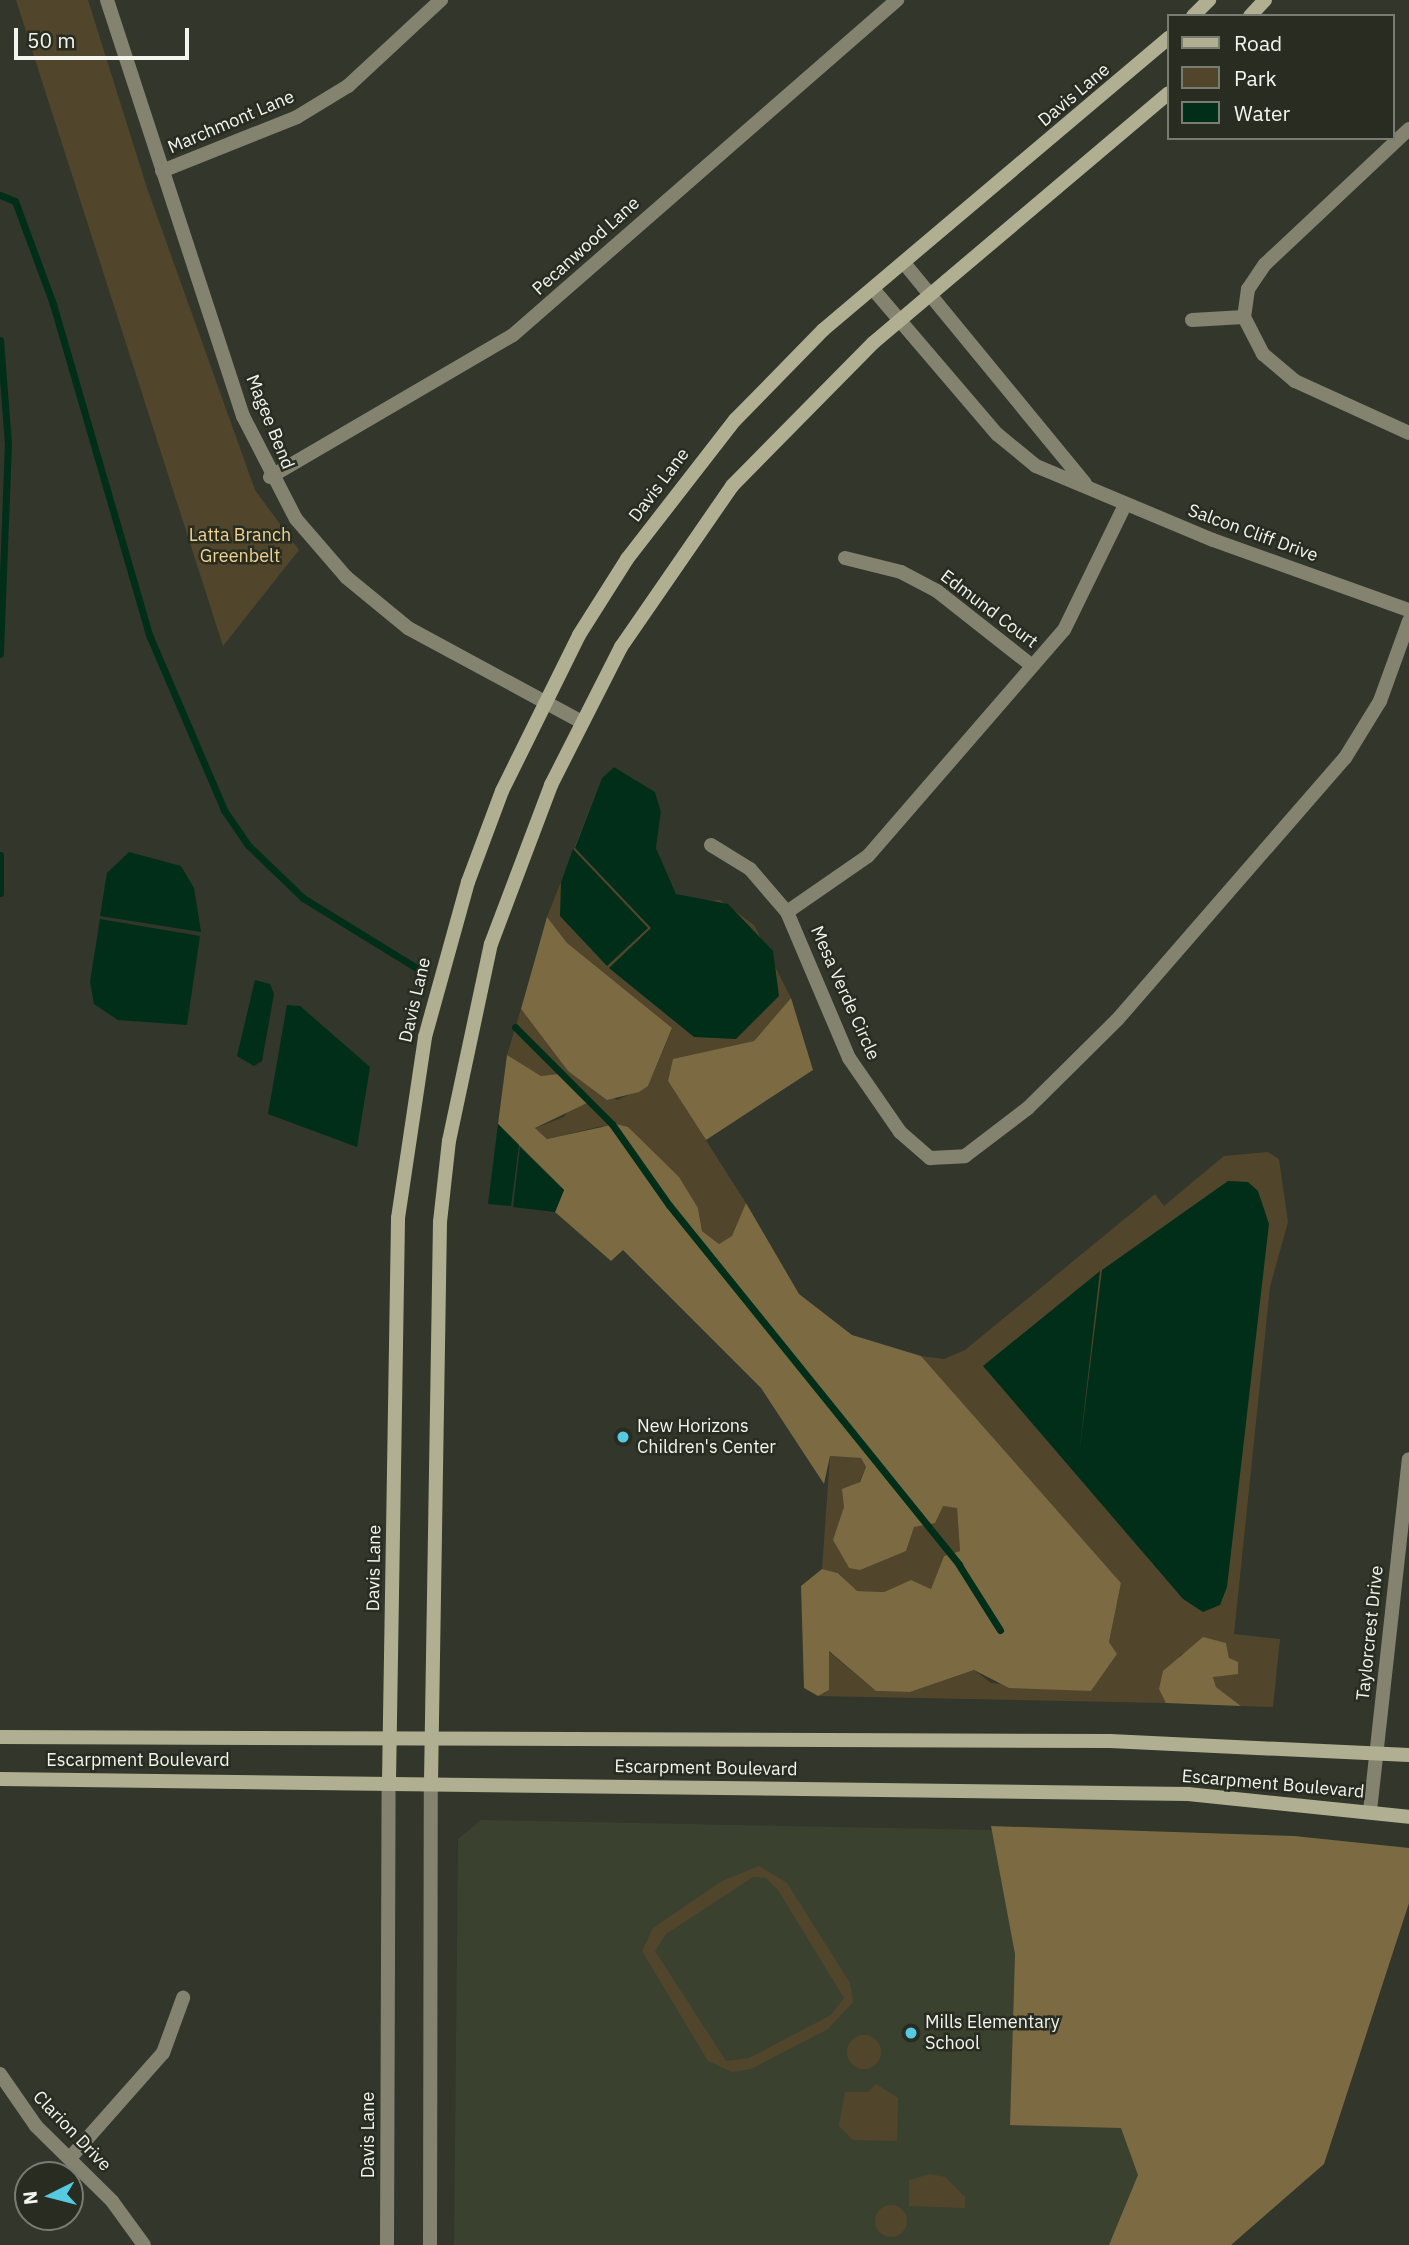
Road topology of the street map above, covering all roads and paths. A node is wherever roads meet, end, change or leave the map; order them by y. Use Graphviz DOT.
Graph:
graph roads {
  1 [pos="107,0"];
  2 [pos="441,0"];
  3 [pos="897,0"];
  4 [pos="1209,0"];
  5 [pos="1265,0"];
  6 [pos="1195,14"];
  7 [pos="1252,14"];
  8 [pos="1168,39"];
  9 [pos="1168,94"];
  10 [pos="1409,129"];
  11 [pos="162,171"];
  12 [pos="904,263"];
  13 [pos="873,289"];
  14 [pos="928,294"];
  15 [pos="1244,317"];
  16 [pos="898,320"];
  17 [pos="1192,320"];
  18 [pos="1409,433"];
  19 [pos="270,477"];
  20 [pos="1086,484"];
  21 [pos="1125,505"];
  22 [pos="845,558"];
  23 [pos="1409,610"];
  24 [pos="1409,621"];
  25 [pos="1031,665"];
  26 [pos="545,703"];
  27 [pos="580,721"];
  28 [pos="711,845"];
  29 [pos="787,912"];
  30 [pos="1409,1467"];
  31 [pos="0,1737"];
  32 [pos="391,1739"];
  33 [pos="432,1739"];
  34 [pos="1378,1750"];
  35 [pos="1409,1755"];
  36 [pos="0,1779"];
  37 [pos="389,1781"];
  38 [pos="431,1782"];
  39 [pos="1370,1811"];
  40 [pos="1409,1817"];
  41 [pos="183,1998"];
  42 [pos="0,2074"];
  43 [pos="70,2158"];
  44 [pos="144,2245"];
  45 [pos="387,2245"];
  46 [pos="430,2245"];
  1 -- 11 [label="street, Magee Bend"];
  2 -- 11 [label="street, Marchmont Lane"];
  3 -- 19 [label="street, Pecanwood Lane"];
  4 -- 6 [label="main road"];
  5 -- 7 [label="main road"];
  8 -- 12 [label="main road, Davis Lane"];
  9 -- 14 [label="main road"];
  10 -- 15 [label="street"];
  11 -- 19 [label="street, Magee Bend"];
  12 -- 13 [label="main road, Davis Lane"];
  12 -- 14 [label="street, Salcon Cliff Drive"];
  13 -- 16 [label="street, Salcon Cliff Drive"];
  13 -- 26 [label="main road, Davis Lane"];
  14 -- 16 [label="main road"];
  14 -- 20 [label="street, Salcon Cliff Drive"];
  15 -- 17 [label="street"];
  15 -- 18 [label="street"];
  16 -- 20 [label="street, Salcon Cliff Drive"];
  16 -- 27 [label="main road"];
  19 -- 26 [label="street, Magee Bend"];
  20 -- 21 [label="street, Salcon Cliff Drive"];
  21 -- 23 [label="street, Salcon Cliff Drive"];
  21 -- 25 [label="street"];
  22 -- 25 [label="street, Edmund Court"];
  24 -- 29 [label="street, Mesa Verde Circle"];
  25 -- 29 [label="street"];
  26 -- 27 [label="street, Magee Bend"];
  26 -- 32 [label="main road, Davis Lane"];
  27 -- 33 [label="main road"];
  28 -- 29 [label="street, Mesa Verde Circle"];
  30 -- 34 [label="street, Taylorcrest Drive"];
  31 -- 32 [label="main road, Escarpment Boulevard"];
  32 -- 33 [label="main road, Escarpment Boulevard"];
  32 -- 37 [label="main road, Davis Lane"];
  33 -- 34 [label="main road, Escarpment Boulevard"];
  33 -- 38 [label="main road"];
  34 -- 35 [label="main road, Escarpment Boulevard"];
  34 -- 39 [label="street, Taylorcrest Drive"];
  36 -- 37 [label="main road, Escarpment Boulevard"];
  37 -- 38 [label="main road, Escarpment Boulevard"];
  37 -- 45 [label="street, Davis Lane"];
  38 -- 39 [label="main road, Escarpment Boulevard"];
  38 -- 46 [label="street"];
  39 -- 40 [label="main road, Escarpment Boulevard"];
  41 -- 43 [label="street"];
  42 -- 43 [label="street, Clarion Drive"];
  43 -- 44 [label="street, Clarion Drive"];
}
